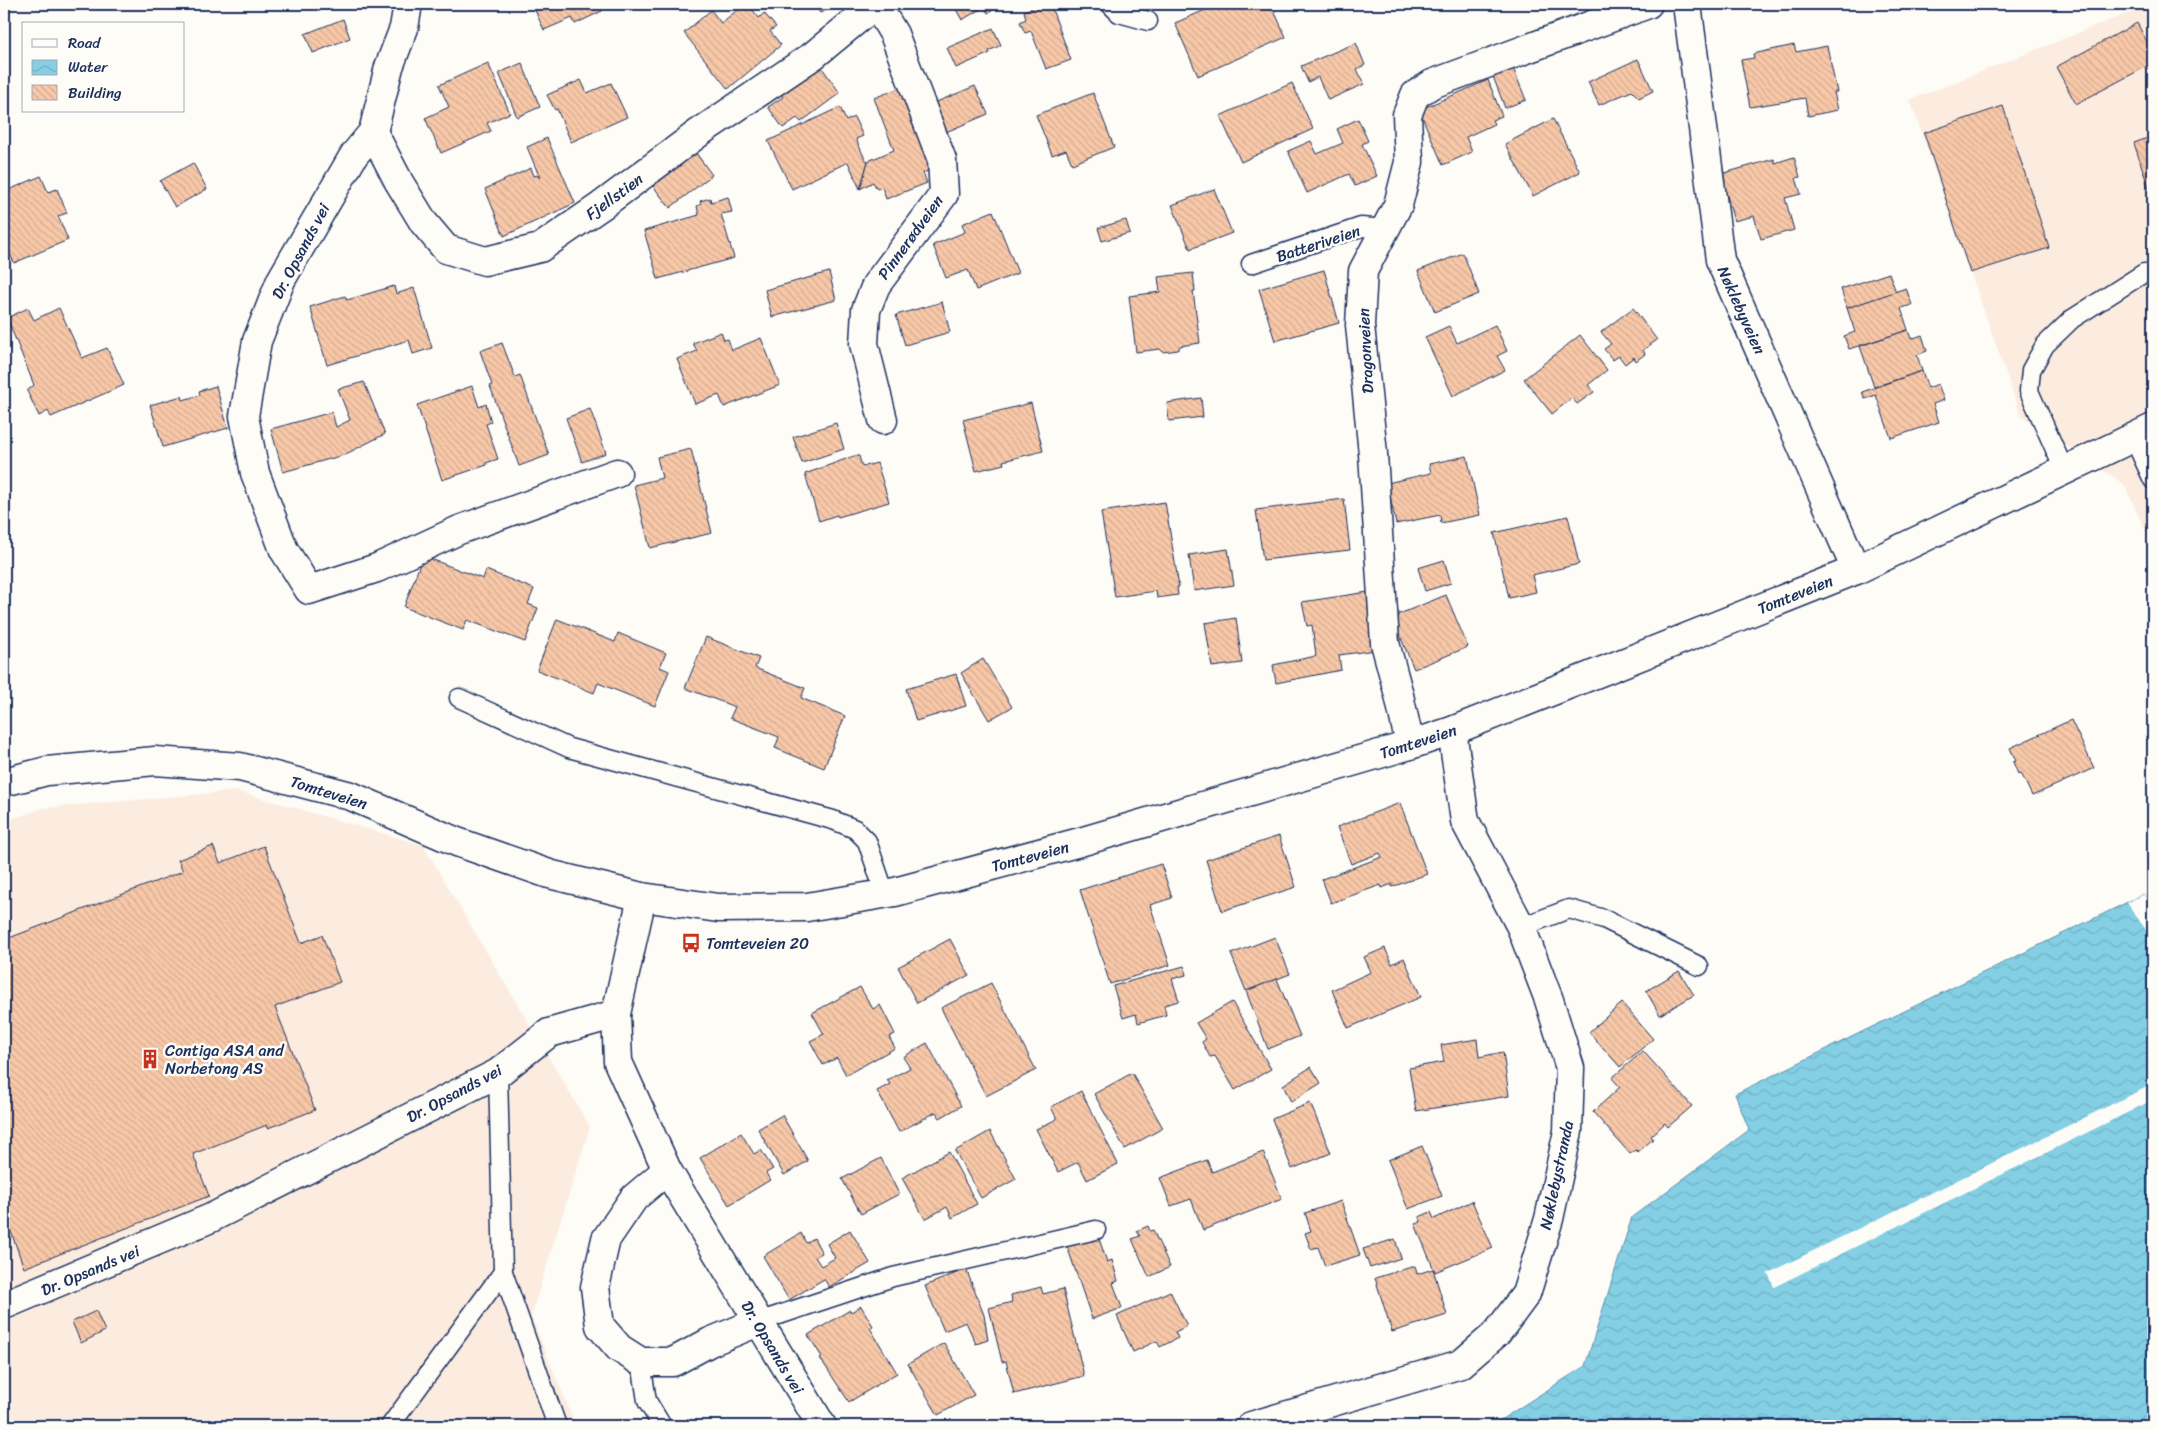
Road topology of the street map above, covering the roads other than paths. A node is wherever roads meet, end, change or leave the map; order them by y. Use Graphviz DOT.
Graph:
graph roads {
  1 [pos="408,4"];
  2 [pos="876,4"];
  3 [pos="1110,4"];
  4 [pos="1648,4"];
  5 [pos="1687,4"];
  6 [pos="1148,22"];
  7 [pos="373,132"];
  8 [pos="1386,229"];
  9 [pos="1251,264"];
  10 [pos="2144,273"];
  11 [pos="883,420"];
  12 [pos="2144,434"];
  13 [pos="2065,472"];
  14 [pos="617,473"];
  15 [pos="2153,480"];
  16 [pos="1856,570"];
  17 [pos="459,698"];
  18 [pos="1452,731"];
  19 [pos="1410,745"];
  20 [pos="4,782"];
  21 [pos="885,894"];
  22 [pos="642,897"];
  23 [pos="1521,927"];
  24 [pos="1699,966"];
  25 [pos="616,1014"];
  26 [pos="498,1073"];
  27 [pos="668,1170"];
  28 [pos="1096,1230"];
  29 [pos="503,1272"];
  30 [pos="4,1306"];
  31 [pos="758,1322"];
  32 [pos="641,1362"];
  33 [pos="390,1426"];
  34 [pos="557,1426"];
  35 [pos="662,1426"];
  36 [pos="822,1426"];
  37 [pos="1251,1426"];
  1 -- 7 [label="street, Dr. Opsands vei"];
  2 -- 7 [label="street, Fjellstien"];
  2 -- 11 [label="street, Pinnerødveien"];
  3 -- 6 [label="lane"];
  4 -- 8 [label="street, Dragonveien"];
  5 -- 16 [label="street, Nøklebyveien"];
  7 -- 14 [label="street, Dr. Opsands vei"];
  8 -- 9 [label="lane, Batteriveien"];
  8 -- 19 [label="street, Dragonveien"];
  10 -- 13 [label="lane"];
  12 -- 13 [label="street, Tomteveien"];
  12 -- 15 [label="lane"];
  13 -- 16 [label="street, Tomteveien"];
  16 -- 18 [label="street, Tomteveien"];
  17 -- 21 [label="lane"];
  18 -- 19 [label="street, Tomteveien"];
  18 -- 23 [label="street, Nøklebystranda"];
  19 -- 21 [label="street, Tomteveien"];
  20 -- 22 [label="street, Tomteveien"];
  21 -- 22 [label="street, Tomteveien"];
  22 -- 25 [label="street"];
  23 -- 24 [label="lane"];
  23 -- 37 [label="street, Nøklebystranda"];
  25 -- 26 [label="street, Dr. Opsands vei"];
  25 -- 27 [label="street, Dr. Opsands vei"];
  26 -- 29 [label="lane"];
  26 -- 30 [label="street, Dr. Opsands vei"];
  27 -- 31 [label="street, Dr. Opsands vei"];
  27 -- 32 [label="street"];
  28 -- 31 [label="lane"];
  29 -- 33 [label="lane"];
  29 -- 34 [label="lane"];
  31 -- 32 [label="street"];
  31 -- 36 [label="street, Dr. Opsands vei"];
  32 -- 35 [label="lane"];
}
